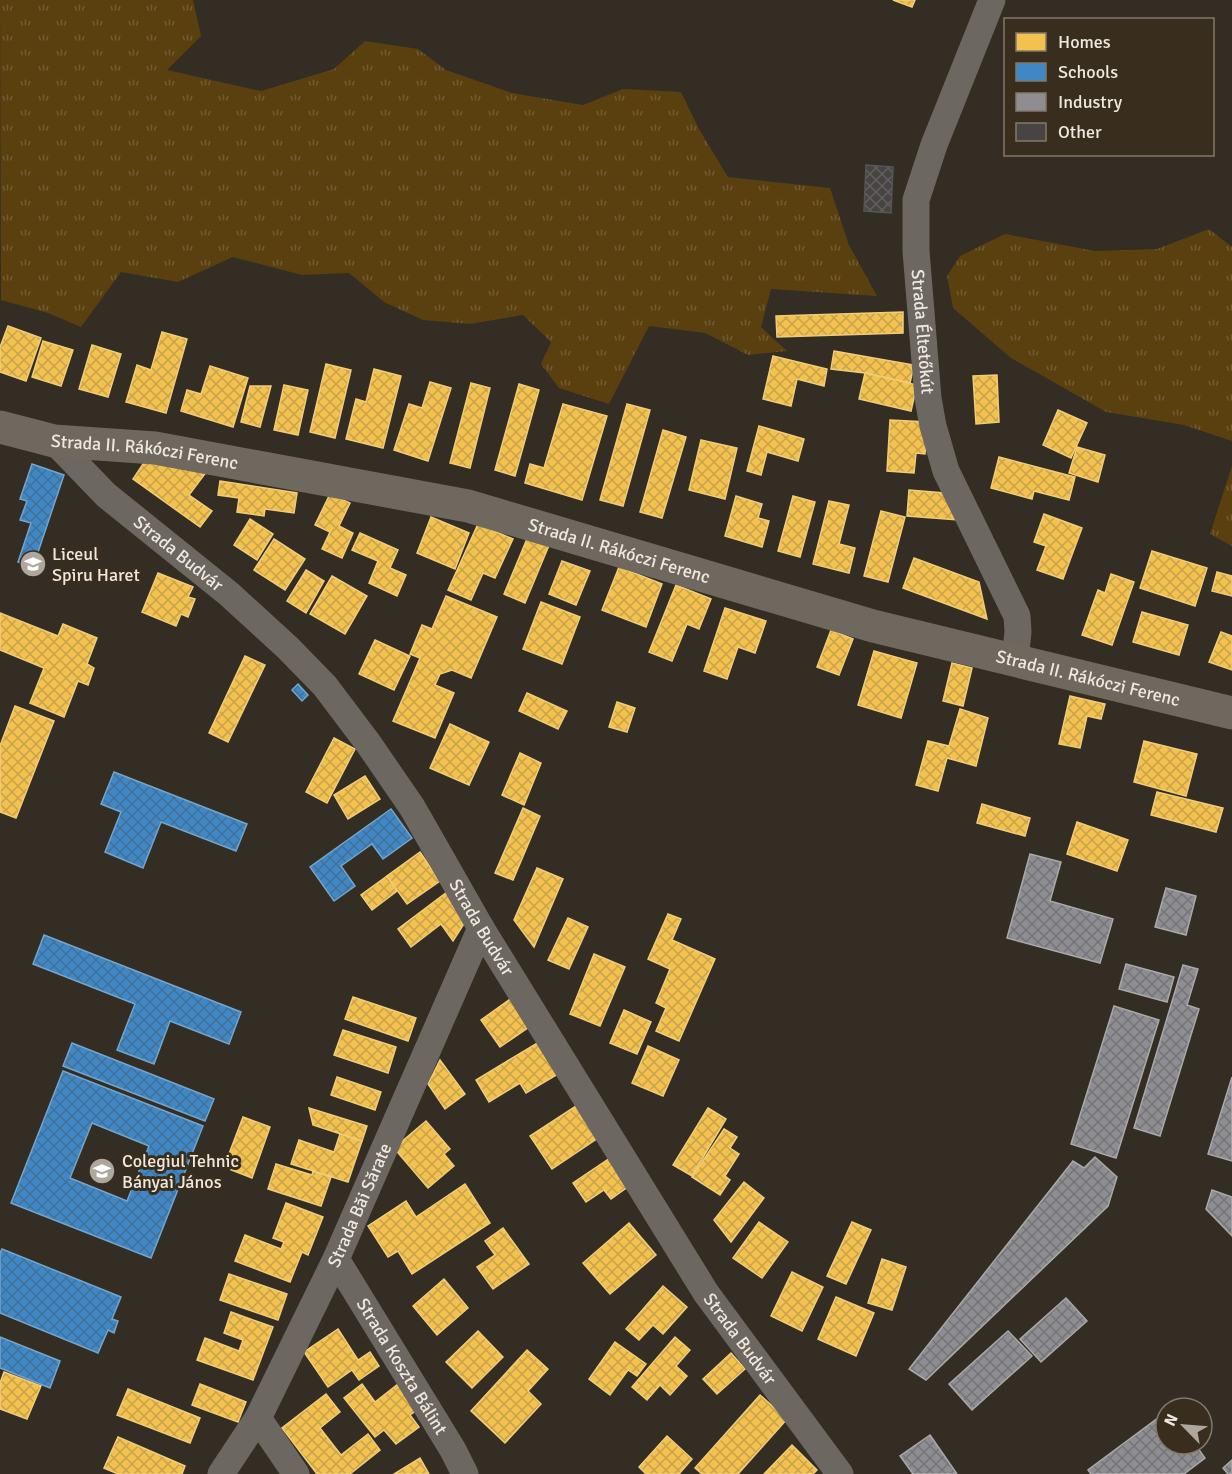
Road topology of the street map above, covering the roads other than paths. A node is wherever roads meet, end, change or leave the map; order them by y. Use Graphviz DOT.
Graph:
graph roads {
  1 [pos="992,0"];
  2 [pos="0,427"];
  3 [pos="54,441"];
  4 [pos="1015,660"];
  5 [pos="1232,712"];
  6 [pos="481,928"];
  7 [pos="336,1259"];
  8 [pos="258,1418"];
  9 [pos="220,1474"];
  10 [pos="296,1474"];
  11 [pos="465,1474"];
  12 [pos="840,1474"];
  1 -- 4 [label="street, Strada Éltetőkút"];
  2 -- 3 [label="main road, Strada II. Rákóczi Ferenc"];
  3 -- 4 [label="main road, Strada II. Rákóczi Ferenc"];
  3 -- 6 [label="street, Strada Budvár"];
  4 -- 5 [label="main road, Strada II. Rákóczi Ferenc"];
  6 -- 7 [label="street, Strada Băi Sărate"];
  6 -- 12 [label="street, Strada Budvár"];
  7 -- 8 [label="street, Strada Băi Sărate"];
  7 -- 11 [label="street, Strada Koszta Bálint"];
  8 -- 9 [label="street, Strada Băi Sărate"];
  8 -- 10 [label="street"];
}
